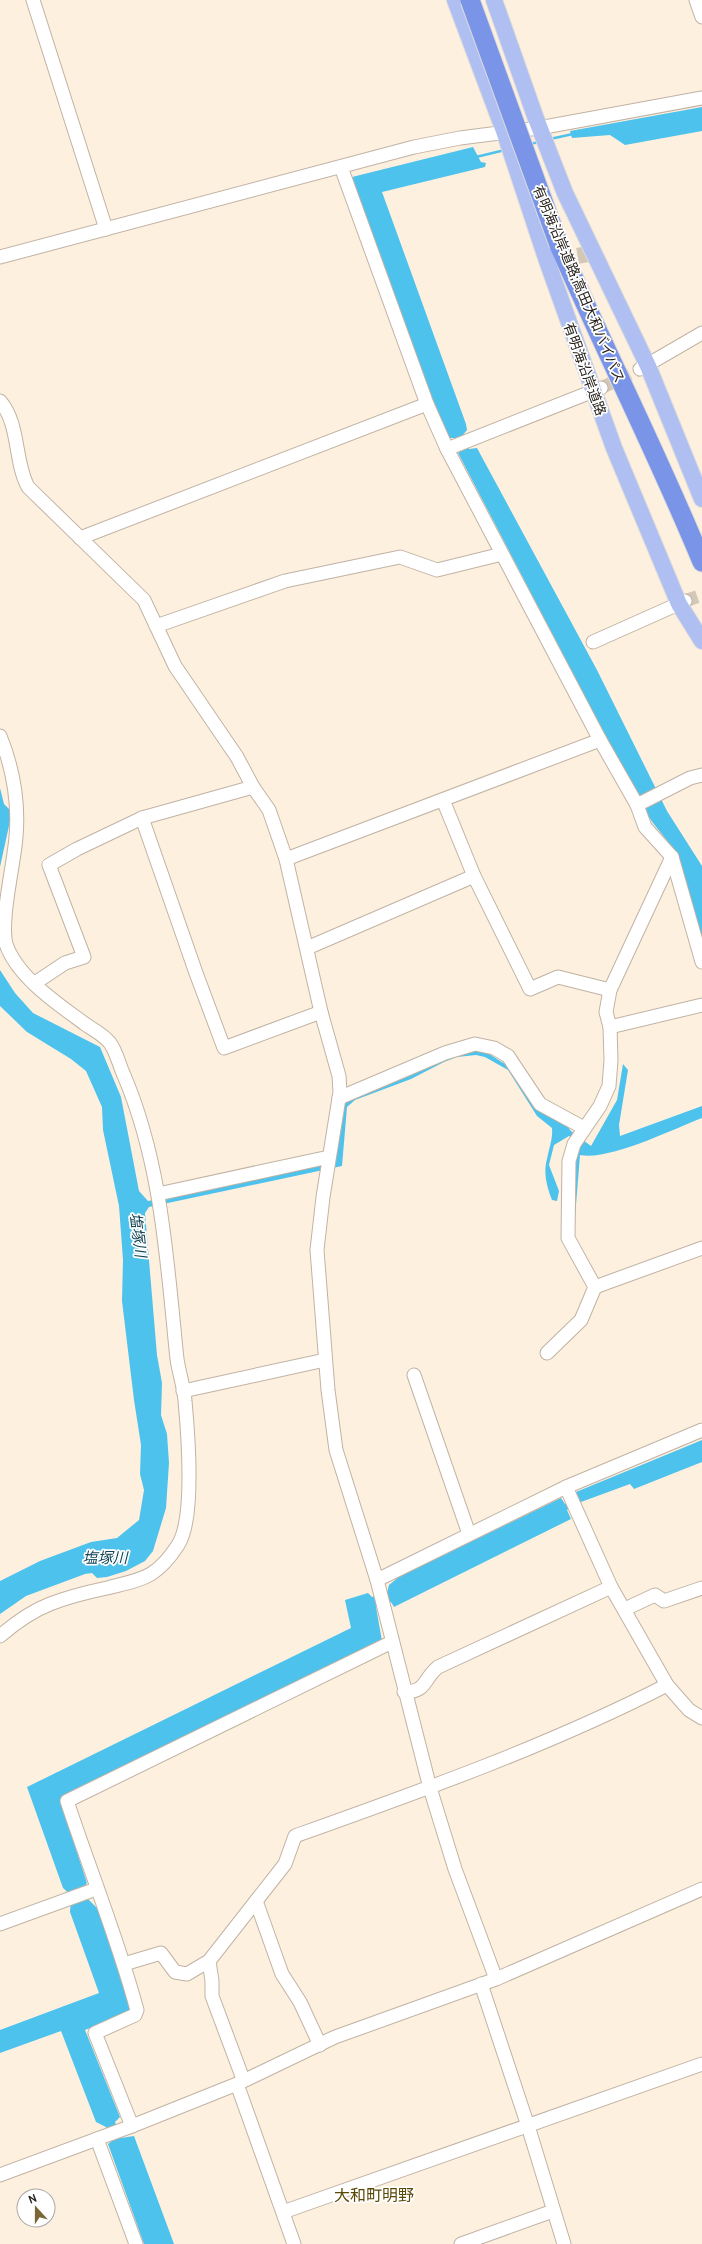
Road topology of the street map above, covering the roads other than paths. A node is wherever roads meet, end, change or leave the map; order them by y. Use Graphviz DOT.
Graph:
graph roads {
  1 [pos="33,0"];
  2 [pos="455,0"];
  3 [pos="470,0"];
  4 [pos="494,0"];
  5 [pos="696,0"];
  6 [pos="702,17"];
  7 [pos="702,98"];
  8 [pos="539,128"];
  9 [pos="504,131"];
  10 [pos="341,167"];
  11 [pos="106,229"];
  12 [pos="553,256"];
  13 [pos="0,257"];
  14 [pos="702,333"];
  15 [pos="644,368"];
  16 [pos="597,390"];
  17 [pos="0,401"];
  18 [pos="427,404"];
  19 [pos="447,449"];
  20 [pos="702,499"];
  21 [pos="80,538"];
  22 [pos="502,554"];
  23 [pos="702,562"];
  24 [pos="682,602"];
  25 [pos="156,626"];
  26 [pos="702,641"];
  27 [pos="593,642"];
  28 [pos="0,736"];
  29 [pos="600,740"];
  30 [pos="702,775"];
  31 [pos="253,787"];
  32 [pos="443,800"];
  33 [pos="636,805"];
  34 [pos="142,818"];
  35 [pos="672,857"];
  36 [pos="286,859"];
  37 [pos="474,876"];
  38 [pos="306,948"];
  39 [pos="702,962"];
  40 [pos="35,983"];
  41 [pos="610,990"];
  42 [pos="702,1006"];
  43 [pos="321,1012"];
  44 [pos="610,1026"];
  45 [pos="339,1098"];
  46 [pos="584,1128"];
  47 [pos="329,1157"];
  48 [pos="158,1194"];
  49 [pos="702,1248"];
  50 [pos="595,1287"];
  51 [pos="547,1352"];
  52 [pos="325,1360"];
  53 [pos="414,1375"];
  54 [pos="184,1391"];
  55 [pos="702,1430"];
  56 [pos="567,1492"];
  57 [pos="469,1534"];
  58 [pos="378,1584"];
  59 [pos="611,1587"];
  60 [pos="702,1588"];
  61 [pos="625,1609"];
  62 [pos="0,1636"];
  63 [pos="392,1642"];
  64 [pos="667,1685"];
  65 [pos="404,1692"];
  66 [pos="702,1718"];
  67 [pos="430,1788"];
  68 [pos="93,1890"];
  69 [pos="702,1890"];
  70 [pos="256,1901"];
  71 [pos="0,1924"];
  72 [pos="209,1961"];
  73 [pos="124,1964"];
  74 [pos="496,1979"];
  75 [pos="481,1984"];
  76 [pos="320,2045"];
  77 [pos="702,2064"];
  78 [pos="240,2081"];
  79 [pos="132,2126"];
  80 [pos="528,2126"];
  81 [pos="101,2137"];
  82 [pos="0,2175"];
  83 [pos="553,2211"];
  84 [pos="283,2212"];
  85 [pos="136,2244"];
  86 [pos="294,2244"];
  87 [pos="461,2244"];
  88 [pos="564,2244"];
  1 -- 11 [label="street"];
  2 -- 9 [label="main road, 有明海沿岸道路"];
  3 -- 12 [label="highway, 有明海沿岸道路;高田大和バイパス, bridge"];
  4 -- 8 [label="main road"];
  5 -- 6 [label="street"];
  7 -- 8 [label="street"];
  8 -- 9 [label="street"];
  8 -- 15 [label="main road"];
  9 -- 10 [label="street"];
  9 -- 12 [label="main road, 有明海沿岸道路"];
  10 -- 11 [label="street"];
  10 -- 18 [label="street"];
  11 -- 13 [label="street"];
  12 -- 16 [label="main road, 有明海沿岸道路"];
  12 -- 23 [label="highway, 有明海沿岸道路;高田大和バイパス"];
  14 -- 15 [label="street"];
  15 -- 20 [label="main road"];
  16 -- 19 [label="street"];
  16 -- 24 [label="main road, 有明海沿岸道路"];
  17 -- 21 [label="street"];
  18 -- 19 [label="street"];
  18 -- 21 [label="street"];
  19 -- 22 [label="street"];
  21 -- 25 [label="street"];
  22 -- 25 [label="street"];
  22 -- 29 [label="street"];
  24 -- 26 [label="main road, 有明海沿岸道路"];
  24 -- 27 [label="street"];
  25 -- 31 [label="street"];
  28 -- 40 [label="street"];
  29 -- 32 [label="street"];
  29 -- 33 [label="street"];
  30 -- 33 [label="street"];
  31 -- 34 [label="street"];
  31 -- 36 [label="street"];
  32 -- 36 [label="street"];
  32 -- 37 [label="street"];
  33 -- 35 [label="street"];
  34 -- 40 [label="street"];
  34 -- 43 [label="street"];
  35 -- 39 [label="street"];
  35 -- 41 [label="street"];
  36 -- 38 [label="street"];
  37 -- 38 [label="street"];
  37 -- 41 [label="street"];
  38 -- 43 [label="street"];
  40 -- 48 [label="street"];
  41 -- 44 [label="street"];
  42 -- 44 [label="street"];
  43 -- 45 [label="street"];
  44 -- 46 [label="street"];
  45 -- 46 [label="street"];
  45 -- 47 [label="street"];
  46 -- 50 [label="street"];
  47 -- 48 [label="street"];
  47 -- 52 [label="street"];
  48 -- 54 [label="street"];
  49 -- 50 [label="street"];
  50 -- 51 [label="street"];
  52 -- 54 [label="street"];
  52 -- 58 [label="street"];
  53 -- 57 [label="street"];
  54 -- 62 [label="street"];
  55 -- 56 [label="street"];
  56 -- 57 [label="street"];
  56 -- 59 [label="street"];
  57 -- 58 [label="street"];
  58 -- 63 [label="street"];
  59 -- 61 [label="street"];
  59 -- 65 [label="street"];
  60 -- 61 [label="street"];
  61 -- 64 [label="street"];
  63 -- 65 [label="street"];
  63 -- 68 [label="street"];
  64 -- 66 [label="street"];
  64 -- 67 [label="street"];
  65 -- 67 [label="street"];
  67 -- 70 [label="street"];
  67 -- 74 [label="street"];
  68 -- 71 [label="street"];
  68 -- 73 [label="street"];
  69 -- 74 [label="street"];
  70 -- 72 [label="street"];
  70 -- 76 [label="street"];
  72 -- 73 [label="street"];
  72 -- 78 [label="street"];
  73 -- 79 [label="street"];
  74 -- 75 [label="street"];
  75 -- 76 [label="street"];
  75 -- 80 [label="street"];
  76 -- 78 [label="street"];
  77 -- 80 [label="street"];
  78 -- 79 [label="street"];
  78 -- 84 [label="street"];
  79 -- 81 [label="street"];
  80 -- 83 [label="street"];
  80 -- 84 [label="street"];
  81 -- 82 [label="street"];
  81 -- 85 [label="street"];
  83 -- 87 [label="street"];
  83 -- 88 [label="street"];
  84 -- 86 [label="street"];
}
